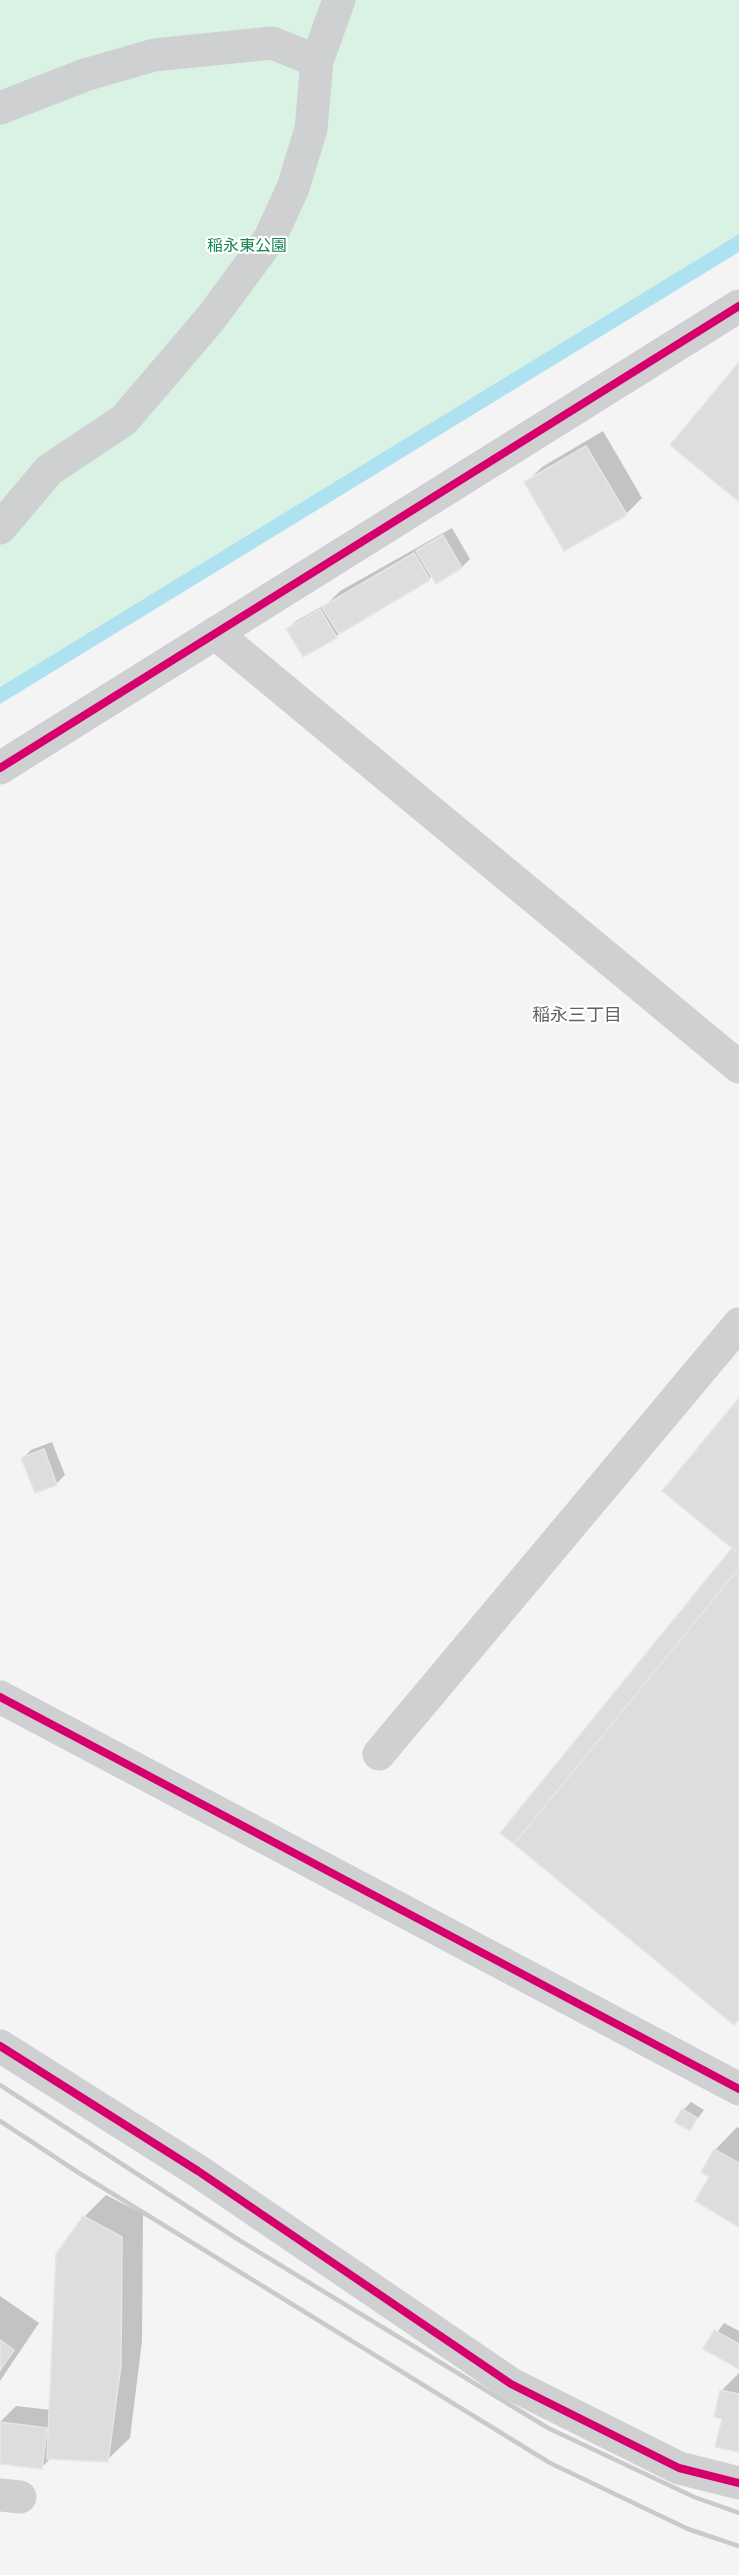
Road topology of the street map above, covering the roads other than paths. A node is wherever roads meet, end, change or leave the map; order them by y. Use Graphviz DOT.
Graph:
graph roads {
  1 [pos="339,0"];
  2 [pos="317,61"];
  3 [pos="0,108"];
  4 [pos="739,306"];
  5 [pos="0,528"];
  6 [pos="215,633"];
  7 [pos="0,768"];
  8 [pos="739,1067"];
  9 [pos="739,1324"];
  10 [pos="0,1697"];
  11 [pos="379,1754"];
  12 [pos="0,2046"];
  13 [pos="739,2089"];
  14 [pos="739,2483"];
  1 -- 2 [label="street"];
  2 -- 3 [label="street"];
  2 -- 5 [label="street"];
  4 -- 6 [label="street"];
  6 -- 7 [label="street"];
  6 -- 8 [label="street"];
  9 -- 11 [label="street"];
  10 -- 13 [label="street"];
  12 -- 14 [label="street"];
}
